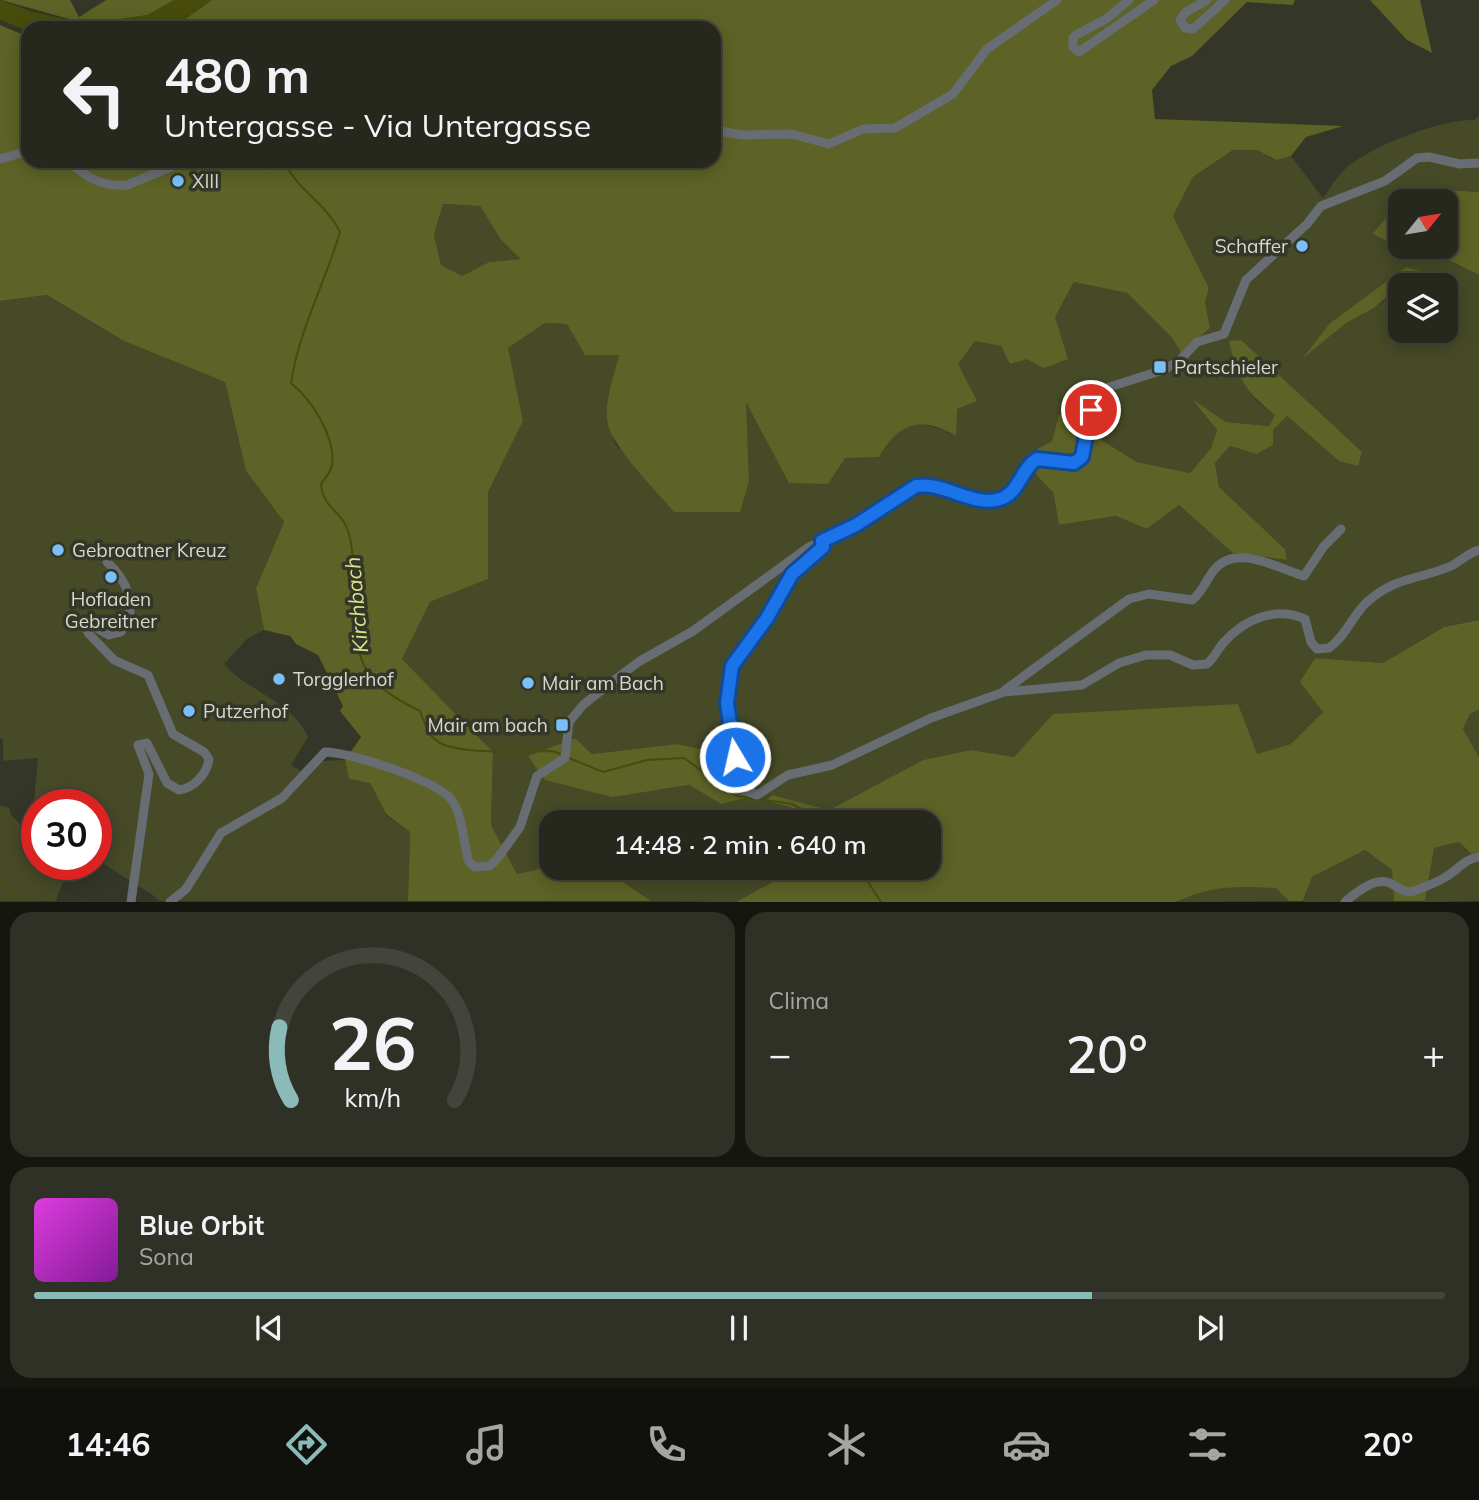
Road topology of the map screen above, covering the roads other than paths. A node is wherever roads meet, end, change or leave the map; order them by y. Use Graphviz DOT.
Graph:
graph roads {
  1 [pos="1057,0"];
  2 [pos="1129,0"];
  3 [pos="1154,0"];
  4 [pos="1208,0"];
  5 [pos="1225,0"];
  6 [pos="721,131"];
  7 [pos="21,153"];
  8 [pos="0,159"];
  9 [pos="1479,163"];
  10 [pos="77,168"];
  11 [pos="167,168"];
  12 [pos="1341,529"];
  13 [pos="822,541"];
  14 [pos="1479,550"];
  15 [pos="107,562"];
  16 [pos="1004,692"];
  17 [pos="1479,857"];
  18 [pos="131,901"];
  19 [pos="170,901"];
  20 [pos="1345,901"];
  1 -- 6 [label="street"];
  2 -- 3 [label="street"];
  4 -- 5 [label="street"];
  7 -- 8 [label="street"];
  9 -- 13 [label="street"];
  10 -- 11 [label="street"];
  12 -- 16 [label="street"];
  13 -- 16 [label="street"];
  13 -- 19 [label="street"];
  14 -- 16 [label="street"];
  15 -- 18 [label="street"];
  17 -- 20 [label="street"];
}
